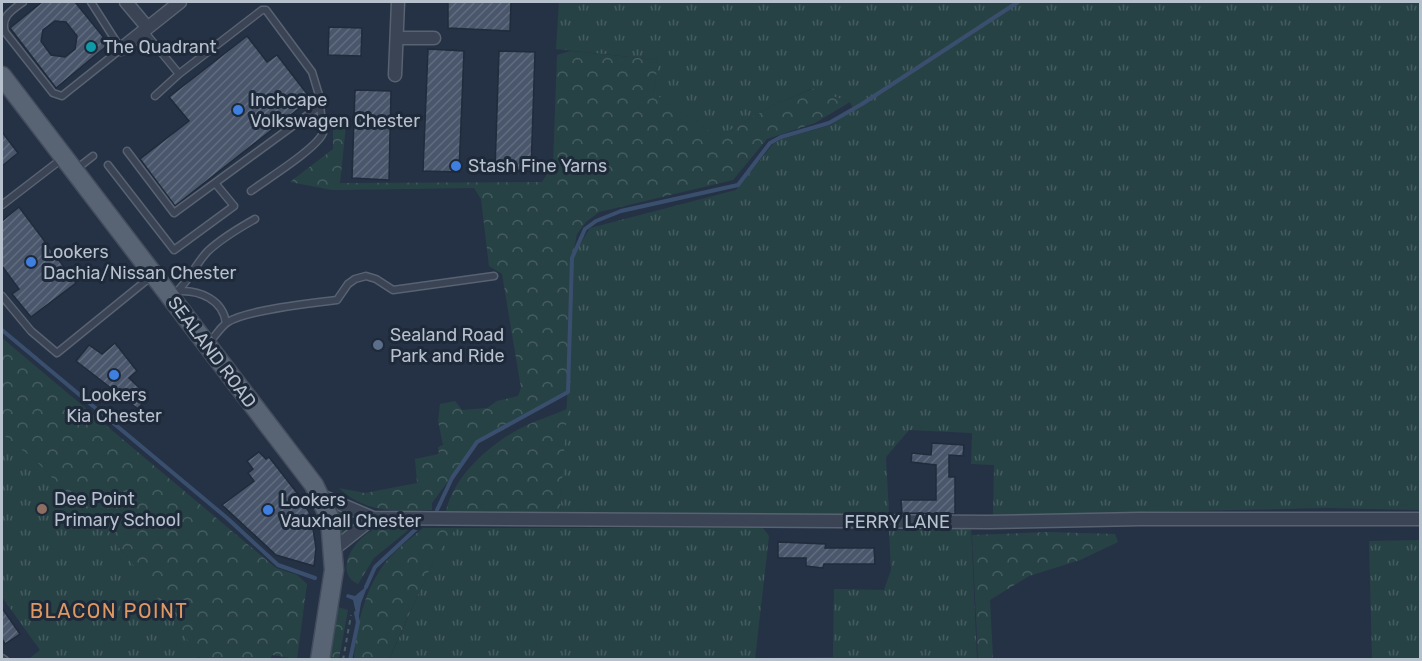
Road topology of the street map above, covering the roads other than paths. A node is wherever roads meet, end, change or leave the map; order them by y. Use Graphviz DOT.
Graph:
graph roads {
  1 [pos="23,2"];
  2 [pos="91,2"];
  3 [pos="126,2"];
  4 [pos="180,2"];
  5 [pos="398,2"];
  6 [pos="145,29"];
  7 [pos="397,38"];
  8 [pos="434,38"];
  9 [pos="120,49"];
  10 [pos="179,74"];
  11 [pos="395,75"];
  12 [pos="2,76"];
  13 [pos="155,96"];
  14 [pos="320,106"];
  15 [pos="127,151"];
  16 [pos="93,156"];
  17 [pos="69,164"];
  18 [pos="108,165"];
  19 [pos="215,183"];
  20 [pos="251,191"];
  21 [pos="2,205"];
  22 [pos="255,219"];
  23 [pos="153,275"];
  24 [pos="494,276"];
  25 [pos="175,294"];
  26 [pos="2,296"];
  27 [pos="226,323"];
  28 [pos="206,344"];
  29 [pos="319,495"];
  30 [pos="373,518"];
  31 [pos="1420,519"];
  32 [pos="334,549"];
  33 [pos="320,660"];
  1 -- 9 [label="lane"];
  2 -- 9 [label="lane"];
  3 -- 6 [label="street"];
  4 -- 6 [label="street"];
  5 -- 7 [label="street"];
  6 -- 9 [label="street"];
  6 -- 10 [label="lane"];
  7 -- 8 [label="street"];
  7 -- 11 [label="street"];
  10 -- 13 [label="lane"];
  10 -- 14 [label="lane"];
  12 -- 17 [label="main road, SEALAND ROAD"];
  14 -- 19 [label="lane"];
  14 -- 20 [label="lane"];
  15 -- 19 [label="lane"];
  16 -- 17 [label="lane"];
  17 -- 21 [label="lane"];
  17 -- 23 [label="main road, SEALAND ROAD"];
  18 -- 19 [label="lane"];
  22 -- 25 [label="lane"];
  23 -- 25 [label="main road, SEALAND ROAD"];
  23 -- 26 [label="lane"];
  24 -- 27 [label="lane"];
  25 -- 27 [label="lane"];
  25 -- 28 [label="main road, SEALAND ROAD"];
  27 -- 28 [label="lane"];
  28 -- 29 [label="main road, SEALAND ROAD"];
  29 -- 30 [label="street, FERRY LANE"];
  29 -- 32 [label="main road, SEALAND ROAD"];
  30 -- 31 [label="street, FERRY LANE"];
  30 -- 32 [label="street"];
  32 -- 33 [label="main road, SEALAND ROAD"];
}
